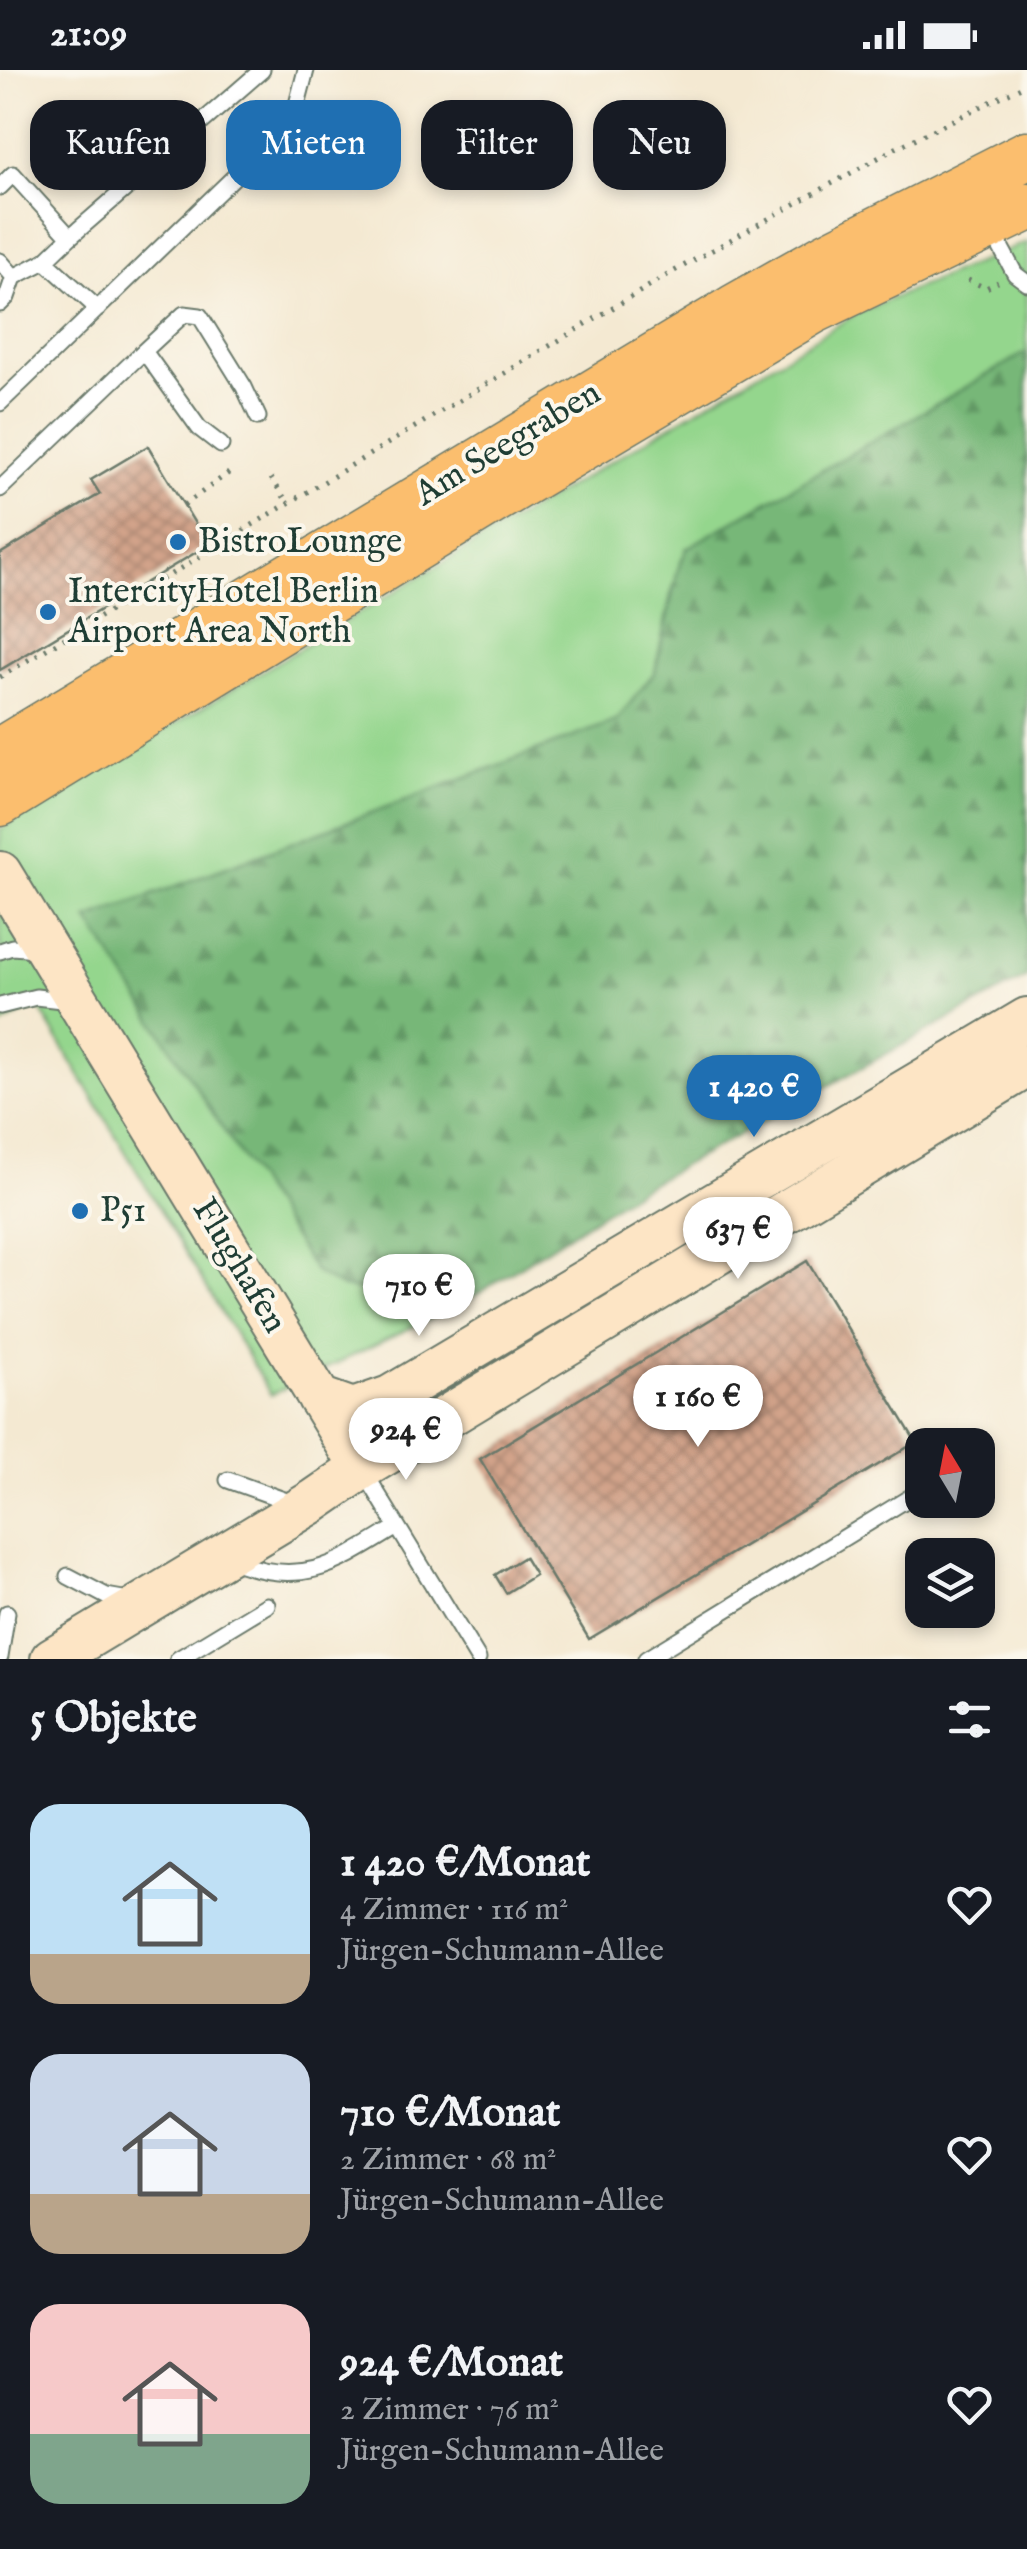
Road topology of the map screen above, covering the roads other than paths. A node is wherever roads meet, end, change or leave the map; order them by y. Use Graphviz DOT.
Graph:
graph roads {
  1 [pos="262,70"];
  2 [pos="306,70"];
  3 [pos="1027,155"];
  4 [pos="0,187"];
  5 [pos="1008,216"];
  6 [pos="70,237"];
  7 [pos="0,261"];
  8 [pos="45,261"];
  9 [pos="14,278"];
  10 [pos="1027,282"];
  11 [pos="0,304"];
  12 [pos="98,309"];
  13 [pos="144,350"];
  14 [pos="0,403"];
  15 [pos="258,416"];
  16 [pos="221,445"];
  17 [pos="0,490"];
  18 [pos="0,752"];
  19 [pos="0,802"];
  20 [pos="0,873"];
  21 [pos="48,950"];
  22 [pos="0,951"];
  23 [pos="79,1002"];
  24 [pos="0,1006"];
  25 [pos="1027,1019"];
  26 [pos="1027,1066"];
  27 [pos="320,1398"];
  28 [pos="362,1468"];
  29 [pos="228,1480"];
  30 [pos="905,1500"];
  31 [pos="303,1507"];
  32 [pos="397,1527"];
  33 [pos="222,1556"];
  34 [pos="68,1576"];
  35 [pos="144,1604"];
  36 [pos="267,1606"];
  37 [pos="7,1613"];
  38 [pos="66,1655"];
  39 [pos="0,1657"];
  40 [pos="178,1659"];
  41 [pos="478,1659"];
  42 [pos="646,1659"];
  1 -- 6 [label="lane"];
  2 -- 12 [label="lane"];
  3 -- 18 [label="main road, Am Seegraben"];
  4 -- 6 [label="lane"];
  5 -- 10 [label="lane"];
  5 -- 19 [label="main road, Am Seegraben"];
  6 -- 8 [label="lane"];
  7 -- 9 [label="lane"];
  8 -- 9 [label="lane"];
  8 -- 12 [label="lane"];
  9 -- 11 [label="lane"];
  12 -- 14 [label="lane"];
  13 -- 15 [label="lane"];
  13 -- 16 [label="lane"];
  13 -- 17 [label="lane"];
  20 -- 21 [label="street, Flughafen"];
  21 -- 22 [label="lane"];
  21 -- 23 [label="street, Flughafen"];
  23 -- 24 [label="lane"];
  23 -- 27 [label="street, Flughafen"];
  25 -- 27 [label="street"];
  26 -- 28 [label="street"];
  27 -- 28 [label="street, Flughafen"];
  28 -- 31 [label="street"];
  28 -- 32 [label="lane, Flughafen"];
  29 -- 31 [label="lane"];
  30 -- 42 [label="lane"];
  31 -- 33 [label="street"];
  32 -- 33 [label="lane"];
  32 -- 41 [label="lane, Flughafen"];
  33 -- 35 [label="street"];
  34 -- 35 [label="lane"];
  35 -- 38 [label="street"];
  36 -- 40 [label="lane"];
  37 -- 39 [label="lane"];
}
